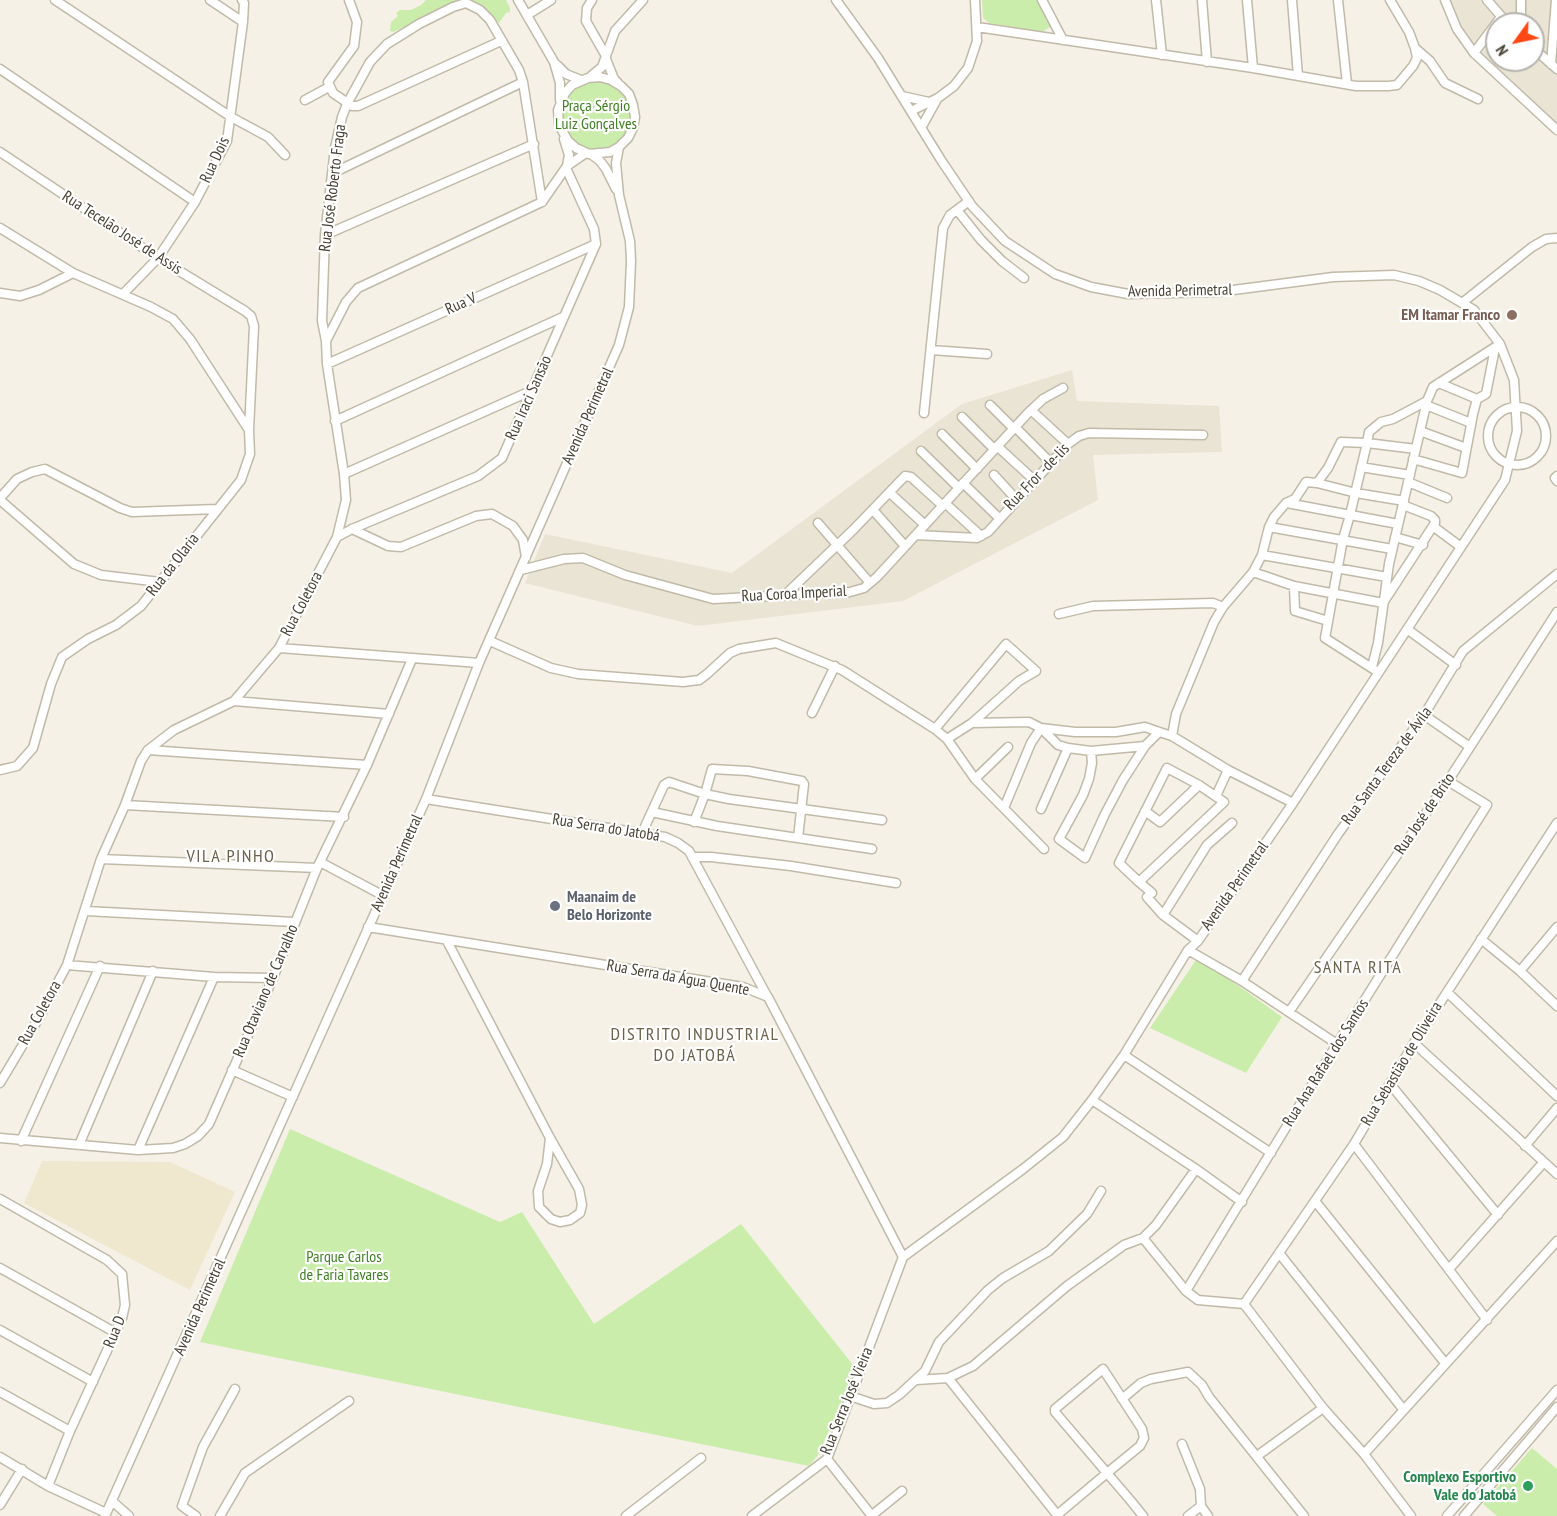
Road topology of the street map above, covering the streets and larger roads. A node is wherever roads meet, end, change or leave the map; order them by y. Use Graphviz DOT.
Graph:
graph roads {
  1 [pos="56,0"];
  2 [pos="210,0"];
  3 [pos="242,0"];
  4 [pos="349,0"];
  5 [pos="518,0"];
  6 [pos="551,0"];
  7 [pos="592,0"];
  8 [pos="643,0"];
  9 [pos="836,0"];
  10 [pos="975,0"];
  11 [pos="1042,0"];
  12 [pos="1156,0"];
  13 [pos="1202,0"];
  14 [pos="1247,0"];
  15 [pos="1292,0"];
  16 [pos="1338,0"];
  17 [pos="1390,0"];
  18 [pos="1445,0"];
  19 [pos="1487,0"];
  20 [pos="1556,4"];
  21 [pos="1497,12"];
  22 [pos="527,15"];
  23 [pos="243,22"];
  24 [pos="977,27"];
  25 [pos="1485,38"];
  26 [pos="1063,40"];
  27 [pos="501,41"];
  28 [pos="1415,48"];
  29 [pos="1474,53"];
  30 [pos="1162,55"];
  31 [pos="606,57"];
  32 [pos="554,62"];
  33 [pos="1207,62"];
  34 [pos="1554,67"];
  35 [pos="1253,68"];
  36 [pos="0,69"];
  37 [pos="1298,76"];
  38 [pos="585,79"];
  39 [pos="523,82"];
  40 [pos="1347,84"];
  41 [pos="621,86"];
  42 [pos="329,87"];
  43 [pos="902,96"];
  44 [pos="1478,99"];
  45 [pos="305,100"];
  46 [pos="934,100"];
  47 [pos="560,102"];
  48 [pos="347,104"];
  49 [pos="910,111"];
  50 [pos="231,117"];
  51 [pos="921,128"];
  52 [pos="1557,130"];
  53 [pos="562,132"];
  54 [pos="534,144"];
  55 [pos="620,147"];
  56 [pos="0,152"];
  57 [pos="588,153"];
  58 [pos="285,154"];
  59 [pos="567,167"];
  60 [pos="333,173"];
  61 [pos="619,195"];
  62 [pos="969,201"];
  63 [pos="195,202"];
  64 [pos="542,202"];
  65 [pos="957,210"];
  66 [pos="0,228"];
  67 [pos="325,236"];
  68 [pos="1557,238"];
  69 [pos="596,244"];
  70 [pos="158,258"];
  71 [pos="73,273"];
  72 [pos="1024,278"];
  73 [pos="0,293"];
  74 [pos="123,294"];
  75 [pos="1462,303"];
  76 [pos="245,311"];
  77 [pos="563,317"];
  78 [pos="326,341"];
  79 [pos="1497,346"];
  80 [pos="931,350"];
  81 [pos="987,354"];
  82 [pos="327,364"];
  83 [pos="1439,383"];
  84 [pos="1063,388"];
  85 [pos="533,390"];
  86 [pos="1477,399"];
  87 [pos="1426,403"];
  88 [pos="990,405"];
  89 [pos="1516,406"];
  90 [pos="1031,410"];
  91 [pos="924,413"];
  92 [pos="962,417"];
  93 [pos="335,421"];
  94 [pos="1471,423"];
  95 [pos="1014,428"];
  96 [pos="249,430"];
  97 [pos="1420,431"];
  98 [pos="942,434"];
  99 [pos="1203,435"];
  100 [pos="1367,443"];
  101 [pos="1068,444"];
  102 [pos="996,448"];
  103 [pos="1416,448"];
  104 [pos="1466,448"];
  105 [pos="921,451"];
  106 [pos="1413,459"];
  107 [pos="1051,463"];
  108 [pos="1510,464"];
  109 [pos="1361,467"];
  110 [pos="976,469"];
  111 [pos="344,474"];
  112 [pos="994,475"];
  113 [pos="1409,478"];
  114 [pos="1034,480"];
  115 [pos="1317,483"];
  116 [pos="961,485"];
  117 [pos="890,493"];
  118 [pos="1356,493"];
  119 [pos="1447,498"];
  120 [pos="0,499"];
  121 [pos="1016,499"];
  122 [pos="1286,503"];
  123 [pos="1403,503"];
  124 [pos="944,504"];
  125 [pos="217,509"];
  126 [pos="873,510"];
  127 [pos="1350,515"];
  128 [pos="999,518"];
  129 [pos="818,524"];
  130 [pos="1398,524"];
  131 [pos="1435,524"];
  132 [pos="925,525"];
  133 [pos="1269,527"];
  134 [pos="352,529"];
  135 [pos="916,535"];
  136 [pos="981,536"];
  137 [pos="337,537"];
  138 [pos="1395,537"];
  139 [pos="1343,539"];
  140 [pos="1423,545"];
  141 [pos="836,546"];
  142 [pos="905,546"];
  143 [pos="1461,547"];
  144 [pos="1392,549"];
  145 [pos="1262,555"];
  146 [pos="526,557"];
  147 [pos="1338,567"];
  148 [pos="521,570"];
  149 [pos="1253,572"];
  150 [pos="1557,574"];
  151 [pos="1387,577"];
  152 [pos="160,582"];
  153 [pos="870,583"];
  154 [pos="1294,586"];
  155 [pos="1333,593"];
  156 [pos="785,595"];
  157 [pos="1383,603"];
  158 [pos="1222,607"];
  159 [pos="1557,612"];
  160 [pos="1059,614"];
  161 [pos="1328,621"];
  162 [pos="1407,628"];
  163 [pos="490,641"];
  164 [pos="279,648"];
  165 [pos="412,659"];
  166 [pos="479,663"];
  167 [pos="1456,665"];
  168 [pos="834,666"];
  169 [pos="1375,670"];
  170 [pos="234,701"];
  171 [pos="812,713"];
  172 [pos="389,714"];
  173 [pos="1424,715"];
  174 [pos="972,723"];
  175 [pos="1041,728"];
  176 [pos="935,729"];
  177 [pos="1159,732"];
  178 [pos="1172,736"];
  179 [pos="947,739"];
  180 [pos="1008,747"];
  181 [pos="1145,747"];
  182 [pos="1470,747"];
  183 [pos="1068,748"];
  184 [pos="148,750"];
  185 [pos="1091,751"];
  186 [pos="367,765"];
  187 [pos="0,770"];
  188 [pos="1228,770"];
  189 [pos="975,779"];
  190 [pos="1448,781"];
  191 [pos="1199,785"];
  192 [pos="705,794"];
  193 [pos="1216,795"];
  194 [pos="426,799"];
  195 [pos="1293,803"];
  196 [pos="125,806"];
  197 [pos="801,808"];
  198 [pos="1004,808"];
  199 [pos="1041,809"];
  200 [pos="1145,811"];
  201 [pos="652,812"];
  202 [pos="344,817"];
  203 [pos="882,820"];
  204 [pos="694,822"];
  205 [pos="1232,823"];
  206 [pos="1557,823"];
  207 [pos="642,833"];
  208 [pos="798,838"];
  209 [pos="872,849"];
  210 [pos="1044,849"];
  211 [pos="692,857"];
  212 [pos="101,859"];
  213 [pos="319,865"];
  214 [pos="1138,882"];
  215 [pos="896,883"];
  216 [pos="382,895"];
  217 [pos="86,911"];
  218 [pos="1163,915"];
  219 [pos="294,922"];
  220 [pos="368,927"];
  221 [pos="1557,927"];
  222 [pos="1481,939"];
  223 [pos="447,941"];
  224 [pos="1198,941"];
  225 [pos="1188,950"];
  226 [pos="67,965"];
  227 [pos="100,966"];
  228 [pos="153,971"];
  229 [pos="1520,971"];
  230 [pos="214,977"];
  231 [pos="273,978"];
  232 [pos="1242,981"];
  233 [pos="1447,992"];
  234 [pos="768,997"];
  235 [pos="1557,1006"];
  236 [pos="1289,1012"];
  237 [pos="1414,1043"];
  238 [pos="1337,1044"];
  239 [pos="1124,1055"];
  240 [pos="232,1070"];
  241 [pos="0,1083"];
  242 [pos="1390,1084"];
  243 [pos="1557,1096"];
  244 [pos="293,1097"];
  245 [pos="1092,1100"];
  246 [pos="1557,1108"];
  247 [pos="0,1138"];
  248 [pos="550,1138"];
  249 [pos="21,1141"];
  250 [pos="1354,1144"];
  251 [pos="79,1145"];
  252 [pos="1525,1146"];
  253 [pos="138,1150"];
  254 [pos="1270,1153"];
  255 [pos="1543,1163"];
  256 [pos="1196,1169"];
  257 [pos="1557,1174"];
  258 [pos="1101,1191"];
  259 [pos="0,1199"];
  260 [pos="1315,1201"];
  261 [pos="1242,1202"];
  262 [pos="1498,1215"];
  263 [pos="1143,1238"];
  264 [pos="1557,1241"];
  265 [pos="1279,1252"];
  266 [pos="903,1257"];
  267 [pos="0,1268"];
  268 [pos="1449,1269"];
  269 [pos="1186,1291"];
  270 [pos="1244,1304"];
  271 [pos="1487,1320"];
  272 [pos="0,1330"];
  273 [pos="116,1333"];
  274 [pos="1445,1363"];
  275 [pos="948,1378"];
  276 [pos="917,1380"];
  277 [pos="93,1382"];
  278 [pos="235,1389"];
  279 [pos="1557,1390"];
  280 [pos="0,1392"];
  281 [pos="850,1396"];
  282 [pos="1122,1399"];
  283 [pos="349,1401"];
  284 [pos="1557,1407"];
  285 [pos="1323,1408"];
  286 [pos="1404,1409"];
  287 [pos="70,1431"];
  288 [pos="1182,1444"];
  289 [pos="1364,1454"];
  290 [pos="1257,1456"];
  291 [pos="0,1458"];
  292 [pos="701,1458"];
  293 [pos="827,1459"];
  294 [pos="22,1469"];
  295 [pos="1107,1473"];
  296 [pos="48,1486"];
  297 [pos="902,1491"];
  298 [pos="112,1501"];
  299 [pos="1461,1501"];
  300 [pos="1,1502"];
  301 [pos="1201,1506"];
  302 [pos="1470,1508"];
  303 [pos="106,1515"];
  304 [pos="129,1516"];
  305 [pos="196,1516"];
  306 [pos="220,1516"];
  307 [pos="626,1516"];
  308 [pos="752,1516"];
  309 [pos="871,1516"];
  310 [pos="1057,1516"];
  311 [pos="1143,1516"];
  312 [pos="1188,1516"];
  313 [pos="1208,1516"];
  314 [pos="1304,1516"];
  315 [pos="1411,1516"];
  316 [pos="1447,1516"];
  317 [pos="1464,1516"];
  1 -- 50 [label="street"];
  2 -- 23 [label="street"];
  3 -- 23 [label="street, Rua Dois"];
  4 -- 42 [label="street"];
  5 -- 22 [label="street"];
  6 -- 22 [label="street"];
  7 -- 31 [label="street"];
  8 -- 31 [label="street"];
  9 -- 43 [label="street, Avenida Perimetral"];
  10 -- 24 [label="street"];
  11 -- 26 [label="street"];
  12 -- 30 [label="street"];
  13 -- 33 [label="street"];
  14 -- 35 [label="street"];
  15 -- 37 [label="street"];
  16 -- 40 [label="street"];
  17 -- 28 [label="street"];
  18 -- 29 [label="street"];
  19 -- 21 [label="street"];
  20 -- 34 [label="street"];
  22 -- 32 [label="street"];
  23 -- 50 [label="street, Rua Dois"];
  24 -- 26 [label="street"];
  24 -- 46 [label="street"];
  25 -- 29 [label="street"];
  26 -- 30 [label="street"];
  27 -- 39 [label="street"];
  27 -- 48 [label="street"];
  27 -- 48 [label="street, Rua José Roberto Fraga"];
  28 -- 40 [label="street"];
  28 -- 44 [label="street"];
  29 -- 52 [label="street"];
  30 -- 33 [label="street"];
  31 -- 38 [label="street"];
  31 -- 41 [label="street"];
  32 -- 38 [label="street"];
  32 -- 47 [label="street"];
  33 -- 35 [label="street"];
  35 -- 37 [label="street"];
  36 -- 63 [label="street"];
  37 -- 40 [label="street"];
  38 -- 41 [label="street"];
  38 -- 47 [label="street"];
  39 -- 54 [label="street"];
  39 -- 60 [label="street"];
  41 -- 55 [label="street"];
  42 -- 45 [label="street"];
  42 -- 48 [label="street"];
  43 -- 46 [label="street"];
  43 -- 49 [label="street, Avenida Perimetral"];
  46 -- 49 [label="street"];
  46 -- 51 [label="street"];
  47 -- 53 [label="street"];
  48 -- 60 [label="street, Rua José Roberto Fraga"];
  49 -- 51 [label="street, Avenida Perimetral"];
  50 -- 58 [label="street"];
  50 -- 63 [label="street, Rua Dois"];
  51 -- 62 [label="street, Avenida Perimetral"];
  53 -- 57 [label="street"];
  53 -- 59 [label="street"];
  54 -- 64 [label="street"];
  54 -- 67 [label="street"];
  55 -- 57 [label="street"];
  55 -- 61 [label="street, Avenida Perimetral"];
  56 -- 70 [label="street, Rua Tecelão José de Assis"];
  57 -- 59 [label="street, Rua Coletora"];
  57 -- 61 [label="street, Avenida Perimetral"];
  59 -- 64 [label="street, Rua Coletora"];
  59 -- 69 [label="street"];
  60 -- 67 [label="street, Rua José Roberto Fraga"];
  61 -- 146 [label="street, Avenida Perimetral"];
  62 -- 65 [label="street"];
  62 -- 75 [label="street, Avenida Perimetral"];
  63 -- 70 [label="street, Rua Dois"];
  64 -- 78 [label="street, Rua Coletora"];
  65 -- 72 [label="street"];
  65 -- 80 [label="street"];
  66 -- 71 [label="street"];
  67 -- 78 [label="street, Rua José Roberto Fraga"];
  68 -- 75 [label="street"];
  69 -- 77 [label="street, Rua Iraci Sansão"];
  69 -- 82 [label="street, Rua V"];
  70 -- 74 [label="street, Rua Dois"];
  70 -- 76 [label="street, Rua Tecelão José de Assis"];
  71 -- 73 [label="street"];
  71 -- 74 [label="street"];
  74 -- 96 [label="street"];
  75 -- 79 [label="street, Avenida Perimetral"];
  76 -- 96 [label="street, Rua da Olaria"];
  77 -- 85 [label="street, Rua Iraci Sansão"];
  77 -- 93 [label="street"];
  78 -- 82 [label="street, Rua Coletora"];
  79 -- 83 [label="street"];
  79 -- 86 [label="street"];
  79 -- 89 [label="street, Avenida Perimetral"];
  80 -- 81 [label="street"];
  80 -- 91 [label="street"];
  82 -- 93 [label="street, Rua Coletora"];
  83 -- 86 [label="street"];
  83 -- 87 [label="street"];
  84 -- 90 [label="street, Rua Coroa Imperial"];
  85 -- 111 [label="street"];
  85 -- 134 [label="street, Rua Iraci Sansão"];
  86 -- 94 [label="street"];
  87 -- 94 [label="street"];
  87 -- 97 [label="street"];
  87 -- 100 [label="street"];
  88 -- 95 [label="street"];
  89 -- 108 [label="street, Avenida Perimetral"];
  89 -- 108 [label="street"];
  89 -- 108 [label="street"];
  90 -- 95 [label="street, Rua Coroa Imperial"];
  90 -- 101 [label="street"];
  92 -- 102 [label="street"];
  93 -- 111 [label="street, Rua Coletora"];
  94 -- 104 [label="street"];
  95 -- 102 [label="street, Rua Coroa Imperial"];
  95 -- 107 [label="street"];
  96 -- 125 [label="street, Rua da Olaria"];
  97 -- 103 [label="street"];
  97 -- 104 [label="street"];
  98 -- 110 [label="street"];
  99 -- 101 [label="street, Rua Fror -de-lis"];
  100 -- 103 [label="street"];
  100 -- 109 [label="street"];
  100 -- 115 [label="street"];
  101 -- 107 [label="street, Rua Fror -de-lis"];
  102 -- 110 [label="street, Rua Coroa Imperial"];
  102 -- 114 [label="street"];
  103 -- 106 [label="street"];
  104 -- 106 [label="street"];
  105 -- 116 [label="street"];
  106 -- 113 [label="street"];
  107 -- 114 [label="street, Rua Fror -de-lis"];
  108 -- 143 [label="street, Avenida Perimetral"];
  109 -- 113 [label="street"];
  109 -- 118 [label="street"];
  110 -- 116 [label="street, Rua Coroa Imperial"];
  111 -- 137 [label="street, Rua Coletora"];
  112 -- 121 [label="street"];
  113 -- 119 [label="street"];
  113 -- 123 [label="street"];
  114 -- 121 [label="street, Rua Fror -de-lis"];
  115 -- 118 [label="street"];
  115 -- 122 [label="street"];
  116 -- 124 [label="street, Rua Coroa Imperial"];
  116 -- 128 [label="street"];
  117 -- 124 [label="street"];
  117 -- 126 [label="street"];
  117 -- 132 [label="street"];
  118 -- 123 [label="street"];
  118 -- 127 [label="street"];
  120 -- 125 [label="street"];
  120 -- 152 [label="street"];
  121 -- 128 [label="street, Rua Fror -de-lis"];
  122 -- 127 [label="street"];
  122 -- 133 [label="street"];
  123 -- 130 [label="street"];
  123 -- 131 [label="street"];
  124 -- 132 [label="street, Rua Coroa Imperial"];
  124 -- 136 [label="street"];
  125 -- 152 [label="street, Rua da Olaria"];
  126 -- 141 [label="street"];
  126 -- 142 [label="street"];
  127 -- 130 [label="street"];
  127 -- 139 [label="street"];
  128 -- 136 [label="street, Rua Fror -de-lis"];
  129 -- 141 [label="street"];
  130 -- 138 [label="street"];
  131 -- 140 [label="street"];
  131 -- 143 [label="street"];
  132 -- 135 [label="street, Rua Coroa Imperial"];
  133 -- 139 [label="street"];
  133 -- 145 [label="street"];
  134 -- 137 [label="street, Rua Iraci Sansão"];
  134 -- 146 [label="street"];
  135 -- 136 [label="street"];
  135 -- 142 [label="street, Rua Coroa Imperial"];
  137 -- 164 [label="street, Rua Coletora"];
  138 -- 140 [label="street"];
  138 -- 144 [label="street"];
  139 -- 144 [label="street"];
  139 -- 147 [label="street"];
  140 -- 157 [label="street"];
  141 -- 153 [label="street"];
  141 -- 156 [label="street"];
  142 -- 153 [label="street, Rua Coroa Imperial"];
  143 -- 162 [label="street, Avenida Perimetral"];
  144 -- 151 [label="street"];
  145 -- 147 [label="street"];
  145 -- 149 [label="street"];
  146 -- 148 [label="street, Avenida Perimetral"];
  147 -- 151 [label="street"];
  147 -- 155 [label="street"];
  148 -- 156 [label="street, Rua Coroa Imperial"];
  148 -- 163 [label="street, Avenida Perimetral"];
  149 -- 154 [label="street"];
  149 -- 158 [label="street"];
  150 -- 167 [label="street, Rua Santa Tereza de Ávila"];
  151 -- 157 [label="street"];
  152 -- 187 [label="street, Rua da Olaria"];
  153 -- 156 [label="street, Rua Coroa Imperial"];
  154 -- 155 [label="street"];
  154 -- 161 [label="street"];
  155 -- 157 [label="street"];
  155 -- 161 [label="street"];
  157 -- 169 [label="street"];
  158 -- 160 [label="street"];
  158 -- 178 [label="street"];
  159 -- 182 [label="street, Rua José de Brito"];
  161 -- 169 [label="street"];
  162 -- 167 [label="street"];
  162 -- 169 [label="street, Avenida Perimetral"];
  163 -- 166 [label="street, Avenida Perimetral"];
  163 -- 168 [label="street"];
  164 -- 165 [label="street"];
  164 -- 170 [label="street, Rua Coletora"];
  165 -- 166 [label="street"];
  165 -- 172 [label="street, Rua Otaviano de Carvalho"];
  166 -- 194 [label="street, Avenida Perimetral"];
  167 -- 173 [label="street, Rua Santa Tereza de Ávila"];
  168 -- 171 [label="street"];
  168 -- 176 [label="street"];
  169 -- 195 [label="street, Avenida Perimetral"];
  170 -- 172 [label="street"];
  170 -- 184 [label="street, Rua Coletora"];
  172 -- 186 [label="street, Rua Otaviano de Carvalho"];
  173 -- 182 [label="street"];
  173 -- 232 [label="street, Rua Santa Tereza de Ávila"];
  174 -- 175 [label="street"];
  174 -- 176 [label="street"];
  174 -- 179 [label="street"];
  175 -- 177 [label="street"];
  175 -- 183 [label="street"];
  175 -- 198 [label="street"];
  176 -- 179 [label="street"];
  177 -- 178 [label="street"];
  177 -- 181 [label="street"];
  178 -- 188 [label="street"];
  179 -- 189 [label="street"];
  180 -- 189 [label="street"];
  181 -- 185 [label="street"];
  181 -- 185 [label="street"];
  182 -- 190 [label="street, Rua José de Brito"];
  183 -- 185 [label="street"];
  183 -- 199 [label="street"];
  184 -- 186 [label="street"];
  184 -- 196 [label="street, Rua Coletora"];
  186 -- 202 [label="street, Rua Otaviano de Carvalho"];
  188 -- 193 [label="street"];
  188 -- 195 [label="street"];
  189 -- 198 [label="street"];
  190 -- 236 [label="street, Rua José de Brito"];
  190 -- 238 [label="street, Rua Ana Rafael dos Santos"];
  191 -- 193 [label="street"];
  191 -- 200 [label="street"];
  191 -- 200 [label="street"];
  192 -- 197 [label="street"];
  192 -- 197 [label="street"];
  192 -- 201 [label="street"];
  192 -- 204 [label="street"];
  193 -- 214 [label="street"];
  194 -- 207 [label="street, Rua Serra do Jatobá"];
  194 -- 216 [label="street, Avenida Perimetral"];
  195 -- 224 [label="street, Avenida Perimetral"];
  196 -- 202 [label="street"];
  196 -- 212 [label="street, Rua Coletora"];
  197 -- 203 [label="street"];
  197 -- 208 [label="street"];
  198 -- 210 [label="street"];
  200 -- 214 [label="street"];
  201 -- 204 [label="street"];
  201 -- 207 [label="street"];
  202 -- 213 [label="street, Rua Otaviano de Carvalho"];
  204 -- 208 [label="street"];
  205 -- 218 [label="street"];
  206 -- 222 [label="street, Rua Sebastião de Oliveira"];
  207 -- 211 [label="street, Rua Serra do Jatobá"];
  208 -- 209 [label="street"];
  211 -- 215 [label="street"];
  211 -- 234 [label="street, Rua Serra do Jatobá"];
  212 -- 213 [label="street"];
  212 -- 217 [label="street, Rua Coletora"];
  213 -- 216 [label="street"];
  213 -- 219 [label="street, Rua Otaviano de Carvalho"];
  214 -- 218 [label="street"];
  216 -- 220 [label="street, Avenida Perimetral"];
  217 -- 219 [label="street"];
  217 -- 226 [label="street, Rua Coletora"];
  218 -- 224 [label="street"];
  219 -- 231 [label="street, Rua Otaviano de Carvalho"];
  220 -- 223 [label="street, Rua Serra da Água Quente"];
  220 -- 244 [label="street, Avenida Perimetral"];
  221 -- 229 [label="street"];
  222 -- 229 [label="street"];
  222 -- 233 [label="street, Rua Sebastião de Oliveira"];
  223 -- 234 [label="street, Rua Serra da Água Quente"];
  223 -- 248 [label="street"];
  224 -- 225 [label="street, Avenida Perimetral"];
  225 -- 232 [label="street"];
  225 -- 239 [label="street, Avenida Perimetral"];
  226 -- 227 [label="street"];
  226 -- 241 [label="street, Rua Coletora"];
  227 -- 228 [label="street"];
  227 -- 249 [label="street"];
  228 -- 230 [label="street"];
  228 -- 251 [label="street"];
  229 -- 235 [label="street"];
  230 -- 231 [label="street"];
  230 -- 253 [label="street"];
  231 -- 240 [label="street, Rua Otaviano de Carvalho"];
  232 -- 236 [label="street"];
  233 -- 237 [label="street, Rua Sebastião de Oliveira"];
  233 -- 243 [label="street"];
  234 -- 266 [label="street, Rua Serra da Água Quente"];
  236 -- 238 [label="street"];
  237 -- 242 [label="street, Rua Sebastião de Oliveira"];
  237 -- 252 [label="street"];
  238 -- 254 [label="street, Rua Ana Rafael dos Santos"];
  239 -- 245 [label="street, Avenida Perimetral"];
  239 -- 254 [label="street"];
  240 -- 244 [label="street"];
  240 -- 253 [label="street, Rua Otaviano de Carvalho"];
  242 -- 250 [label="street, Rua Sebastião de Oliveira"];
  242 -- 262 [label="street"];
  244 -- 298 [label="street, Avenida Perimetral"];
  245 -- 256 [label="street"];
  245 -- 266 [label="street, Avenida Perimetral"];
  246 -- 252 [label="street"];
  247 -- 249 [label="street, Rua Otaviano de Carvalho"];
  248 -- 248 [label="street"];
  249 -- 251 [label="street, Rua Otaviano de Carvalho"];
  250 -- 260 [label="street, Rua Sebastião de Oliveira"];
  250 -- 268 [label="street"];
  251 -- 253 [label="street, Rua Otaviano de Carvalho"];
  252 -- 255 [label="street"];
  254 -- 261 [label="street, Rua Ana Rafael dos Santos"];
  255 -- 257 [label="street"];
  255 -- 262 [label="street"];
  256 -- 261 [label="street"];
  256 -- 263 [label="street"];
  258 -- 276 [label="street"];
  259 -- 273 [label="street, Rua D"];
  260 -- 265 [label="street, Rua Sebastião de Oliveira"];
  260 -- 274 [label="street"];
  261 -- 269 [label="street, Rua Ana Rafael dos Santos"];
  262 -- 268 [label="street"];
  263 -- 269 [label="street"];
  263 -- 275 [label="street"];
  264 -- 271 [label="street"];
  265 -- 270 [label="street, Rua Sebastião de Oliveira"];
  265 -- 286 [label="street"];
  266 -- 281 [label="street, Rua Serra José Vieira"];
  267 -- 273 [label="street"];
  268 -- 271 [label="street"];
  269 -- 270 [label="street"];
  270 -- 285 [label="street"];
  271 -- 274 [label="street"];
  272 -- 277 [label="street"];
  273 -- 277 [label="street, Rua D"];
  274 -- 286 [label="street"];
  275 -- 276 [label="street"];
  275 -- 310 [label="street"];
  276 -- 281 [label="street"];
  277 -- 287 [label="street, Rua D"];
  278 -- 305 [label="street"];
  279 -- 299 [label="street"];
  280 -- 287 [label="street"];
  281 -- 293 [label="street, Rua Serra José Vieira"];
  282 -- 290 [label="street"];
  282 -- 295 [label="street"];
  282 -- 295 [label="street"];
  283 -- 306 [label="street"];
  284 -- 302 [label="street"];
  285 -- 289 [label="street"];
  285 -- 290 [label="street"];
  286 -- 289 [label="street"];
  287 -- 296 [label="street, Rua D"];
  288 -- 301 [label="street"];
  289 -- 315 [label="street"];
  290 -- 314 [label="street"];
  291 -- 294 [label="street"];
  292 -- 307 [label="street"];
  293 -- 308 [label="street, Rua Serra José Vieira"];
  293 -- 309 [label="street"];
  294 -- 296 [label="street"];
  294 -- 300 [label="street"];
  295 -- 310 [label="street"];
  295 -- 311 [label="street"];
  296 -- 303 [label="street"];
  297 -- 309 [label="street"];
  298 -- 303 [label="street, Avenida Perimetral"];
  298 -- 304 [label="street"];
  299 -- 302 [label="street"];
  299 -- 316 [label="street"];
  301 -- 312 [label="street"];
  301 -- 313 [label="street"];
  302 -- 317 [label="street"];
}
